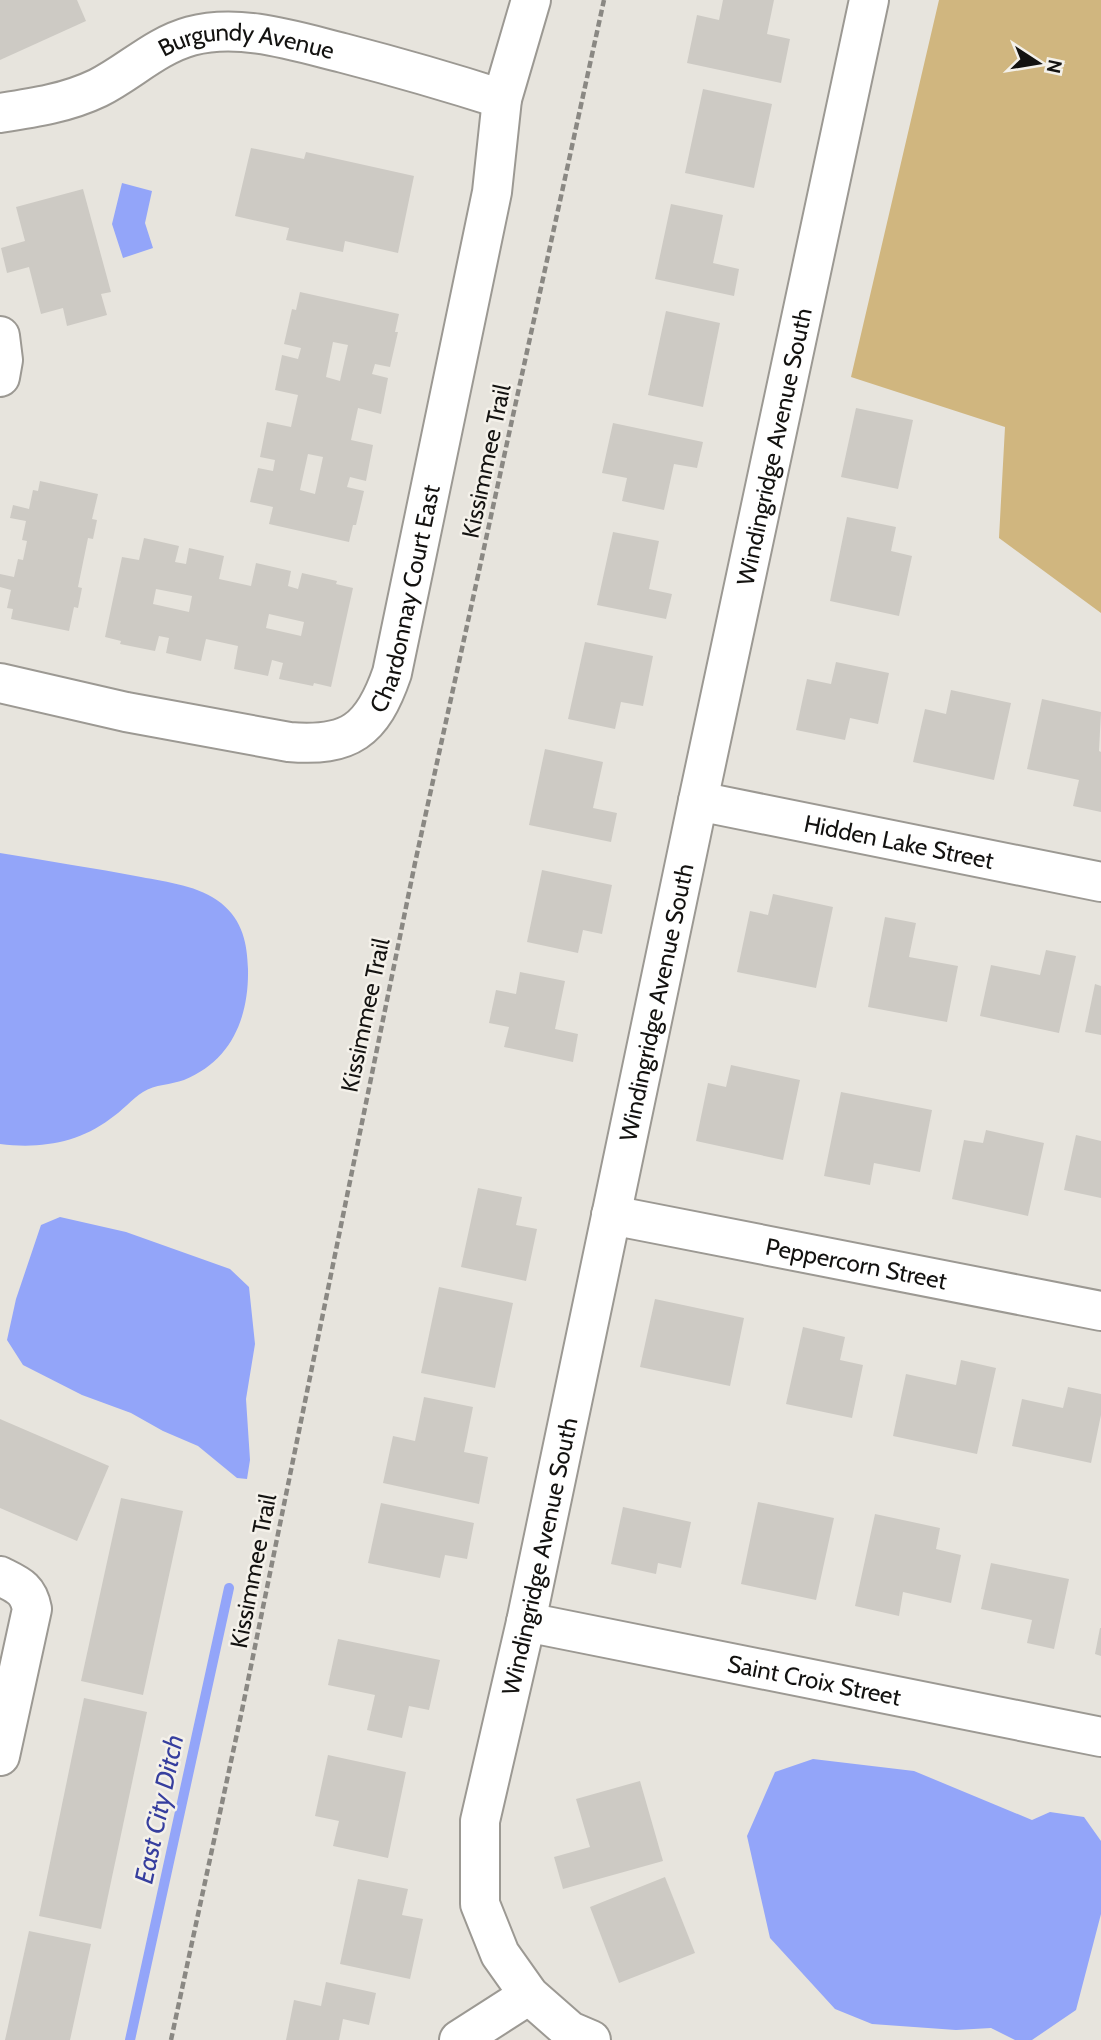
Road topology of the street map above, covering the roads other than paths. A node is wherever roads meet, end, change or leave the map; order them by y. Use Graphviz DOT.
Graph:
graph roads {
  1 [pos="531,0"];
  2 [pos="869,0"];
  3 [pos="502,99"];
  4 [pos="0,113"];
  5 [pos="0,337"];
  6 [pos="0,377"];
  7 [pos="0,683"];
  8 [pos="698,801"];
  9 [pos="1101,882"];
  10 [pos="611,1215"];
  11 [pos="1101,1311"];
  12 [pos="0,1576"];
  13 [pos="526,1622"];
  14 [pos="8,1683"];
  15 [pos="1101,1737"];
  16 [pos="0,1756"];
  17 [pos="530,1995"];
  18 [pos="459,2040"];
  19 [pos="591,2040"];
  1 -- 3 [label="street, Chardonnay Court East"];
  2 -- 8 [label="street, Windingridge Avenue South"];
  3 -- 4 [label="street, Burgundy Avenue"];
  3 -- 7 [label="street, Chardonnay Court East"];
  5 -- 6 [label="street"];
  8 -- 9 [label="street, Hidden Lake Street"];
  8 -- 10 [label="street, Windingridge Avenue South"];
  10 -- 11 [label="street, Peppercorn Street"];
  10 -- 13 [label="street, Windingridge Avenue South"];
  12 -- 14 [label="street"];
  13 -- 15 [label="street, Saint Croix Street"];
  13 -- 17 [label="street, Windingridge Avenue South"];
  14 -- 16 [label="street"];
  17 -- 18 [label="street"];
  17 -- 19 [label="street, Windingridge Avenue South"];
}
